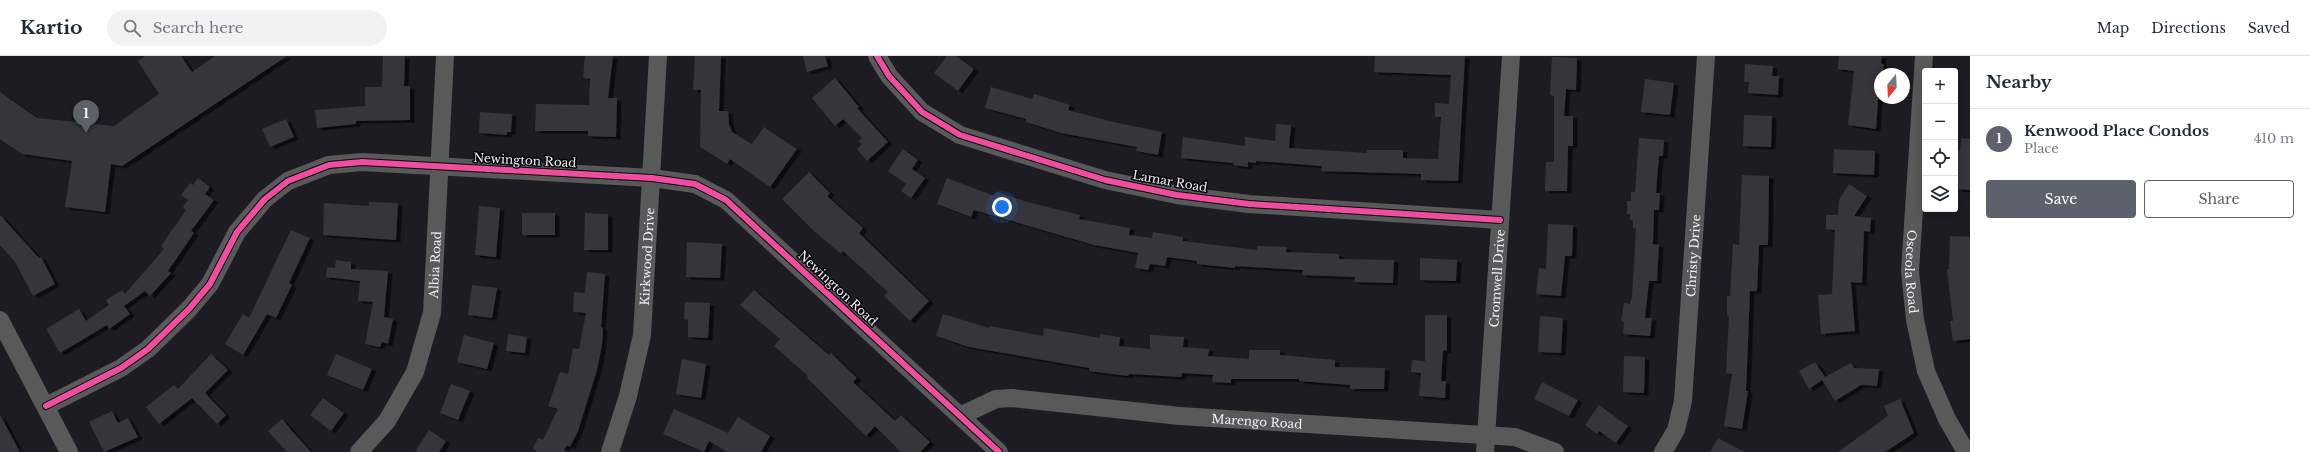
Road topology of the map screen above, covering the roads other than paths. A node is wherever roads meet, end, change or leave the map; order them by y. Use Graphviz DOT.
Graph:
graph roads {
  1 [pos="445,56"];
  2 [pos="658,56"];
  3 [pos="877,56"];
  4 [pos="1510,56"];
  5 [pos="1706,56"];
  6 [pos="1924,56"];
  7 [pos="440,167"];
  8 [pos="652,178"];
  9 [pos="1500,220"];
  10 [pos="0,320"];
  11 [pos="46,406"];
  12 [pos="960,416"];
  13 [pos="1486,444"];
  14 [pos="612,451"];
  15 [pos="70,452"];
  16 [pos="359,452"];
  17 [pos="999,452"];
  18 [pos="1555,452"];
  19 [pos="1663,452"];
  20 [pos="1966,452"];
  1 -- 7 [label="street, Albia Road"];
  2 -- 8 [label="street, Kirkwood Drive"];
  3 -- 9 [label="street, Lamar Road"];
  4 -- 9 [label="street, Cromwell Drive"];
  5 -- 19 [label="street, Christy Drive"];
  6 -- 20 [label="street, Osceola Road"];
  7 -- 8 [label="street, Newington Road"];
  7 -- 11 [label="street, Newington Road"];
  7 -- 16 [label="street, Albia Road"];
  8 -- 12 [label="street, Newington Road"];
  8 -- 14 [label="street, Kirkwood Drive"];
  9 -- 13 [label="street, Cromwell Drive"];
  10 -- 11 [label="street"];
  11 -- 15 [label="street"];
  12 -- 13 [label="street, Marengo Road"];
  12 -- 17 [label="street, Newington Road"];
  13 -- 18 [label="street, Marengo Road"];
}
